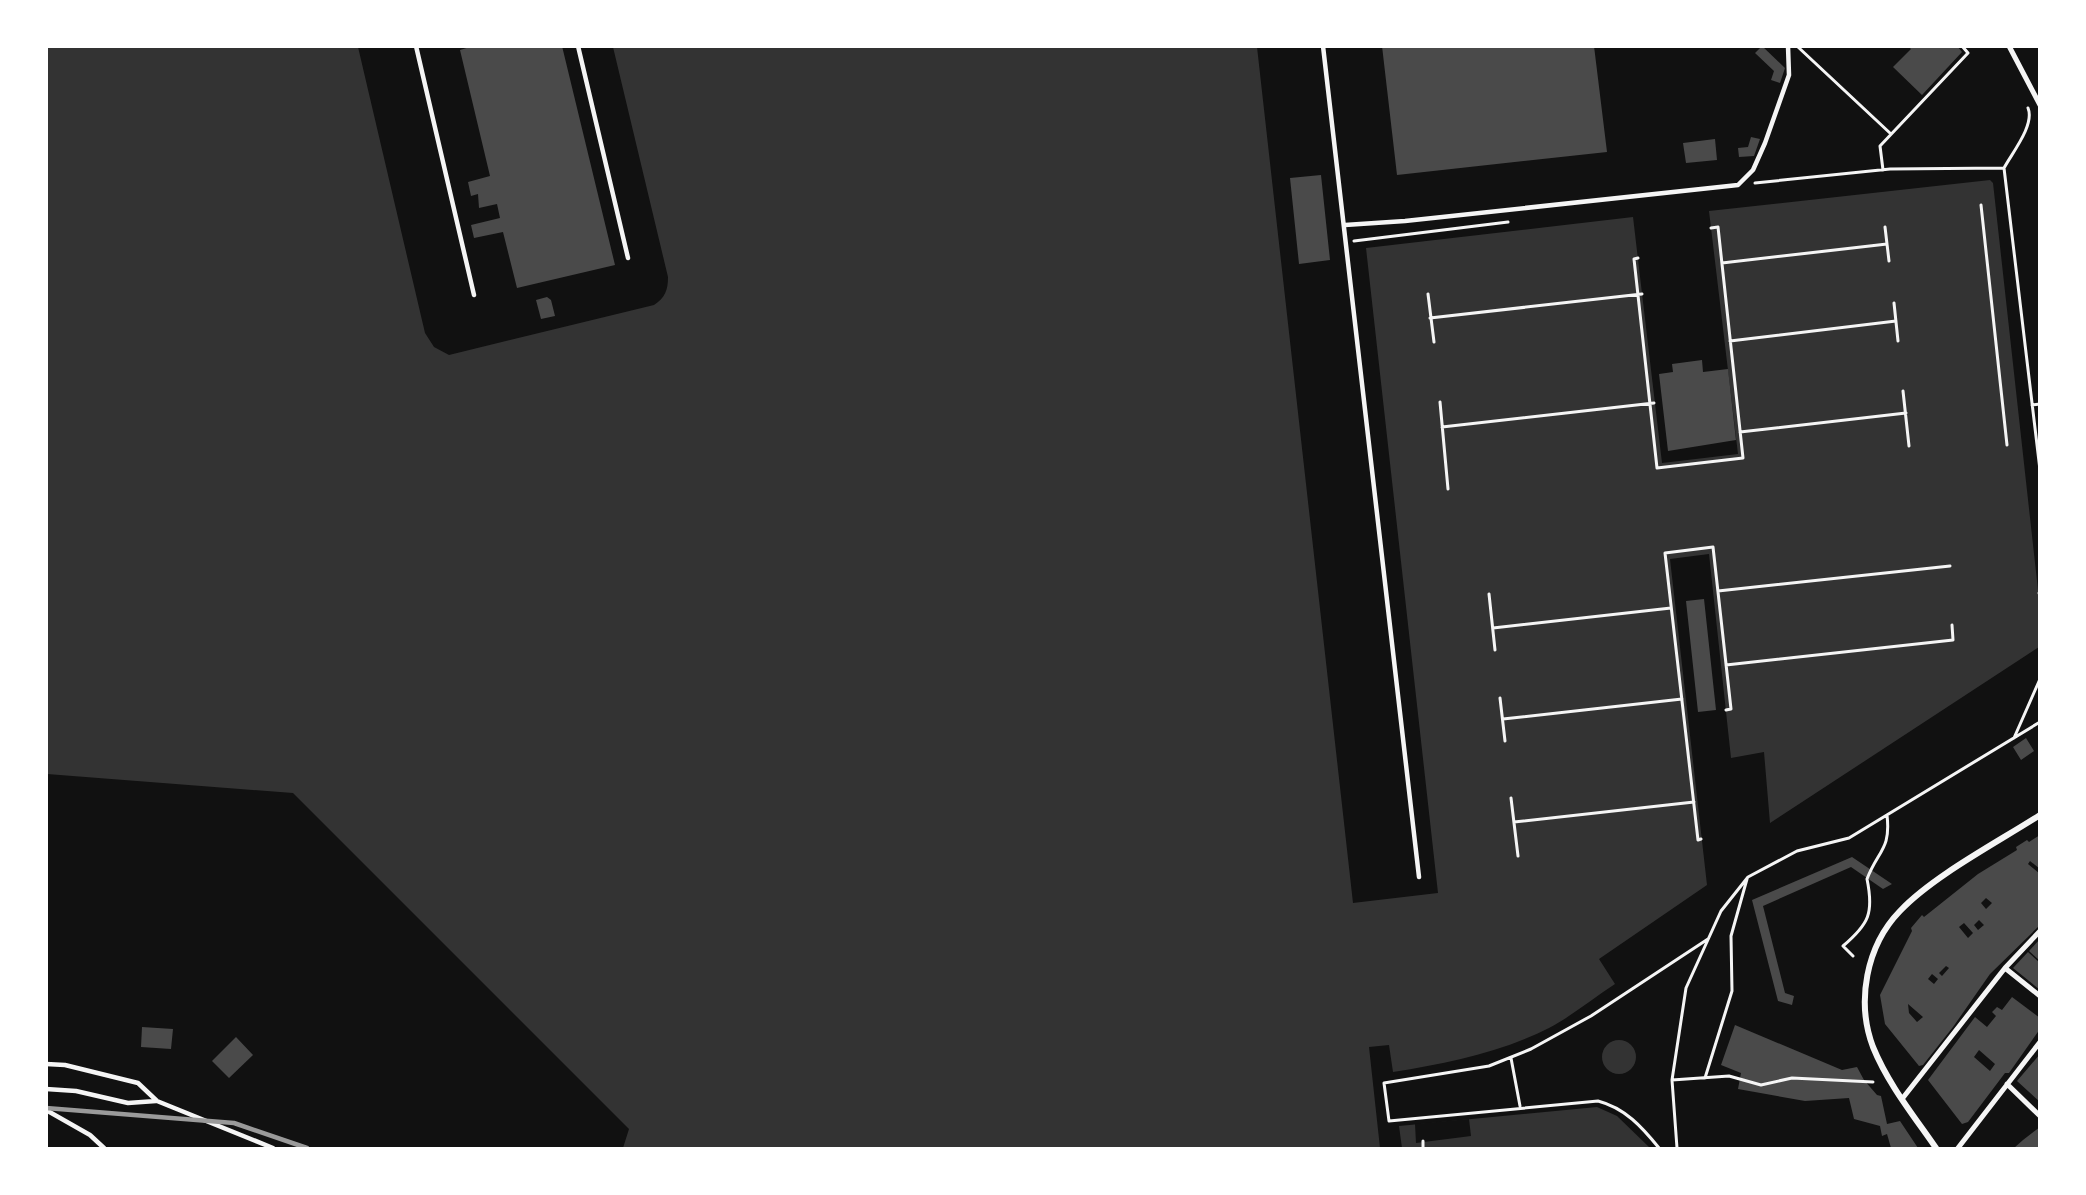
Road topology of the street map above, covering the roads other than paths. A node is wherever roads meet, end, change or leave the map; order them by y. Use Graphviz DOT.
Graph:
graph roads {
  1 [pos="416,46"];
  2 [pos="578,46"];
  3 [pos="1323,46"];
  4 [pos="1788,46"];
  5 [pos="2009,46"];
  6 [pos="2037,92"];
  7 [pos="2040,105"];
  8 [pos="1345,225"];
  9 [pos="628,258"];
  10 [pos="474,295"];
  11 [pos="2040,814"];
  12 [pos="1419,877"];
  13 [pos="2040,931"];
  14 [pos="2005,968"];
  15 [pos="2040,996"];
  16 [pos="2040,1042"];
  17 [pos="46,1064"];
  18 [pos="2007,1084"];
  19 [pos="46,1089"];
  20 [pos="1902,1099"];
  21 [pos="157,1101"];
  22 [pos="46,1110"];
  23 [pos="2040,1116"];
  24 [pos="104,1149"];
  25 [pos="273,1149"];
  26 [pos="1936,1149"];
  27 [pos="1958,1149"];
  1 -- 10 [label="lane"];
  2 -- 9 [label="lane"];
  3 -- 8 [label="lane"];
  4 -- 8 [label="lane"];
  5 -- 6 [label="street"];
  6 -- 7 [label="street"];
  8 -- 12 [label="lane"];
  11 -- 20 [label="street"];
  13 -- 14 [label="street"];
  14 -- 15 [label="street"];
  14 -- 20 [label="street"];
  16 -- 18 [label="street"];
  17 -- 21 [label="lane"];
  18 -- 23 [label="street"];
  18 -- 27 [label="street"];
  19 -- 21 [label="lane"];
  20 -- 26 [label="street"];
  21 -- 25 [label="lane"];
  22 -- 24 [label="lane"];
}
